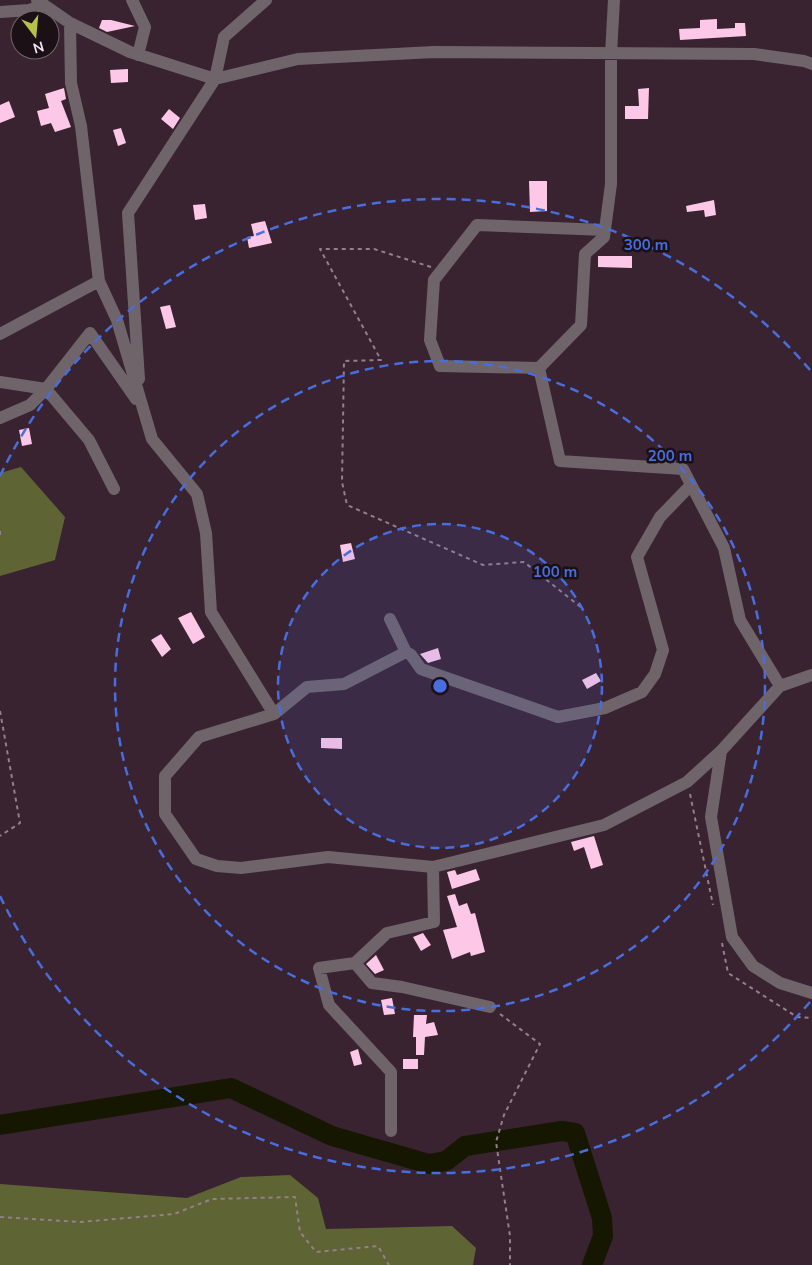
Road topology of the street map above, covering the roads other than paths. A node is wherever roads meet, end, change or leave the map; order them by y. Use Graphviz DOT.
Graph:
graph roads {
  1 [pos="132,0"];
  2 [pos="266,0"];
  3 [pos="614,0"];
  4 [pos="39,2"];
  5 [pos="0,12"];
  6 [pos="70,24"];
  7 [pos="612,54"];
  8 [pos="138,55"];
  9 [pos="812,64"];
  10 [pos="215,79"];
  11 [pos="605,230"];
  12 [pos="99,281"];
  13 [pos="0,334"];
  14 [pos="539,368"];
  15 [pos="0,382"];
  16 [pos="46,389"];
  17 [pos="141,407"];
  18 [pos="0,418"];
  19 [pos="691,485"];
  20 [pos="114,489"];
  21 [pos="390,619"];
  22 [pos="406,652"];
  23 [pos="812,675"];
  24 [pos="780,686"];
  25 [pos="274,714"];
  26 [pos="722,751"];
  27 [pos="433,866"];
  28 [pos="355,963"];
  29 [pos="812,993"];
  30 [pos="490,1007"];
  31 [pos="391,1131"];
  1 -- 8 [label="street"];
  2 -- 10 [label="street"];
  3 -- 7 [label="street"];
  4 -- 5 [label="street"];
  4 -- 6 [label="street"];
  6 -- 8 [label="street"];
  6 -- 12 [label="street"];
  7 -- 9 [label="street"];
  7 -- 10 [label="street"];
  7 -- 11 [label="street"];
  8 -- 10 [label="street"];
  10 -- 17 [label="street"];
  11 -- 14 [label="street"];
  11 -- 14 [label="street"];
  12 -- 13 [label="street"];
  12 -- 17 [label="street"];
  14 -- 19 [label="street"];
  15 -- 16 [label="street"];
  16 -- 17 [label="street"];
  16 -- 18 [label="street"];
  16 -- 20 [label="street"];
  17 -- 25 [label="street"];
  19 -- 22 [label="street"];
  19 -- 24 [label="street"];
  21 -- 22 [label="street"];
  22 -- 25 [label="street"];
  23 -- 24 [label="street"];
  24 -- 26 [label="street"];
  25 -- 27 [label="street"];
  26 -- 27 [label="street"];
  26 -- 29 [label="street"];
  27 -- 28 [label="street"];
  28 -- 30 [label="street"];
  28 -- 31 [label="street"];
}
